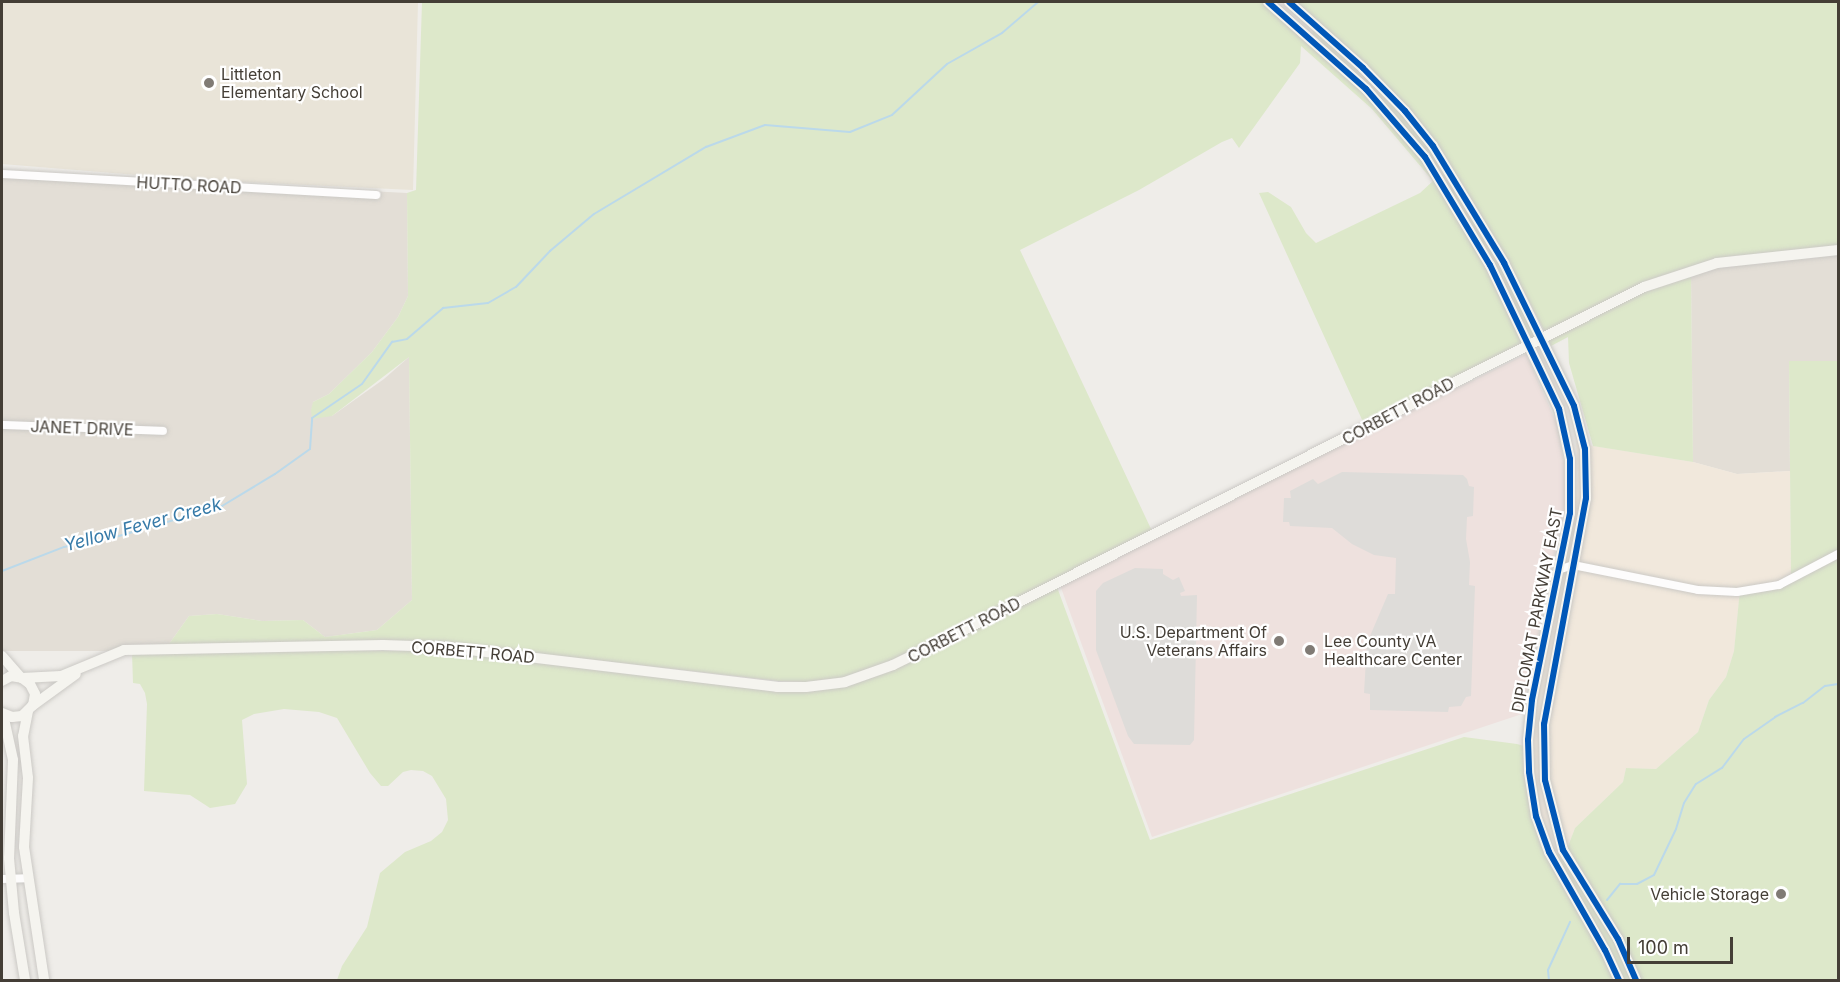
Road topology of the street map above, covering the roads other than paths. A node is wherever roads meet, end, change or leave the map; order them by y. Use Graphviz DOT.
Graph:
graph roads {
  1 [pos="1268,2"];
  2 [pos="1289,2"];
  3 [pos="1311,21"];
  4 [pos="1303,31"];
  5 [pos="1447,167"];
  6 [pos="1436,173"];
  7 [pos="2,174"];
  8 [pos="376,195"];
  9 [pos="1839,250"];
  10 [pos="1543,338"];
  11 [pos="1529,344"];
  12 [pos="2,425"];
  13 [pos="163,431"];
  14 [pos="1562,553"];
  15 [pos="1839,554"];
  16 [pos="1573,565"];
  17 [pos="1558,570"];
  18 [pos="2,656"];
  19 [pos="84,668"];
  20 [pos="21,677"];
  21 [pos="2,681"];
  22 [pos="30,709"];
  23 [pos="2,713"];
  24 [pos="1559,840"];
  25 [pos="1546,845"];
  26 [pos="6,878"];
  27 [pos="27,878"];
  28 [pos="25,981"];
  29 [pos="44,981"];
  30 [pos="1619,981"];
  31 [pos="1636,981"];
  1 -- 4 [label="street, DIPLOMAT PARKWAY EAST"];
  2 -- 3 [label="street, DIPLOMAT PARKWAY EAST"];
  3 -- 4 [label="street"];
  3 -- 5 [label="street, DIPLOMAT PARKWAY EAST"];
  4 -- 6 [label="street, DIPLOMAT PARKWAY EAST"];
  5 -- 6 [label="street"];
  5 -- 10 [label="street, DIPLOMAT PARKWAY EAST"];
  6 -- 11 [label="street, DIPLOMAT PARKWAY EAST"];
  7 -- 8 [label="street, HUTTO ROAD"];
  9 -- 10 [label="street, CORBETT ROAD"];
  10 -- 11 [label="street, CORBETT ROAD"];
  10 -- 16 [label="street, DIPLOMAT PARKWAY EAST"];
  11 -- 14 [label="street, DIPLOMAT PARKWAY EAST"];
  11 -- 19 [label="street, CORBETT ROAD"];
  12 -- 13 [label="street, JANET DRIVE"];
  14 -- 16 [label="street"];
  14 -- 17 [label="street, DIPLOMAT PARKWAY EAST"];
  15 -- 16 [label="street"];
  16 -- 17 [label="street"];
  16 -- 24 [label="street, DIPLOMAT PARKWAY EAST"];
  17 -- 25 [label="street, DIPLOMAT PARKWAY EAST"];
  18 -- 20 [label="street"];
  19 -- 20 [label="street, CORBETT ROAD"];
  19 -- 22 [label="street"];
  20 -- 21 [label="street, CORBETT ROAD"];
  20 -- 22 [label="street"];
  22 -- 23 [label="street"];
  22 -- 27 [label="street"];
  23 -- 26 [label="street"];
  24 -- 25 [label="street"];
  24 -- 31 [label="street, DIPLOMAT PARKWAY EAST"];
  25 -- 30 [label="street, DIPLOMAT PARKWAY EAST"];
  26 -- 27 [label="street"];
  26 -- 28 [label="street"];
  27 -- 29 [label="street"];
}
